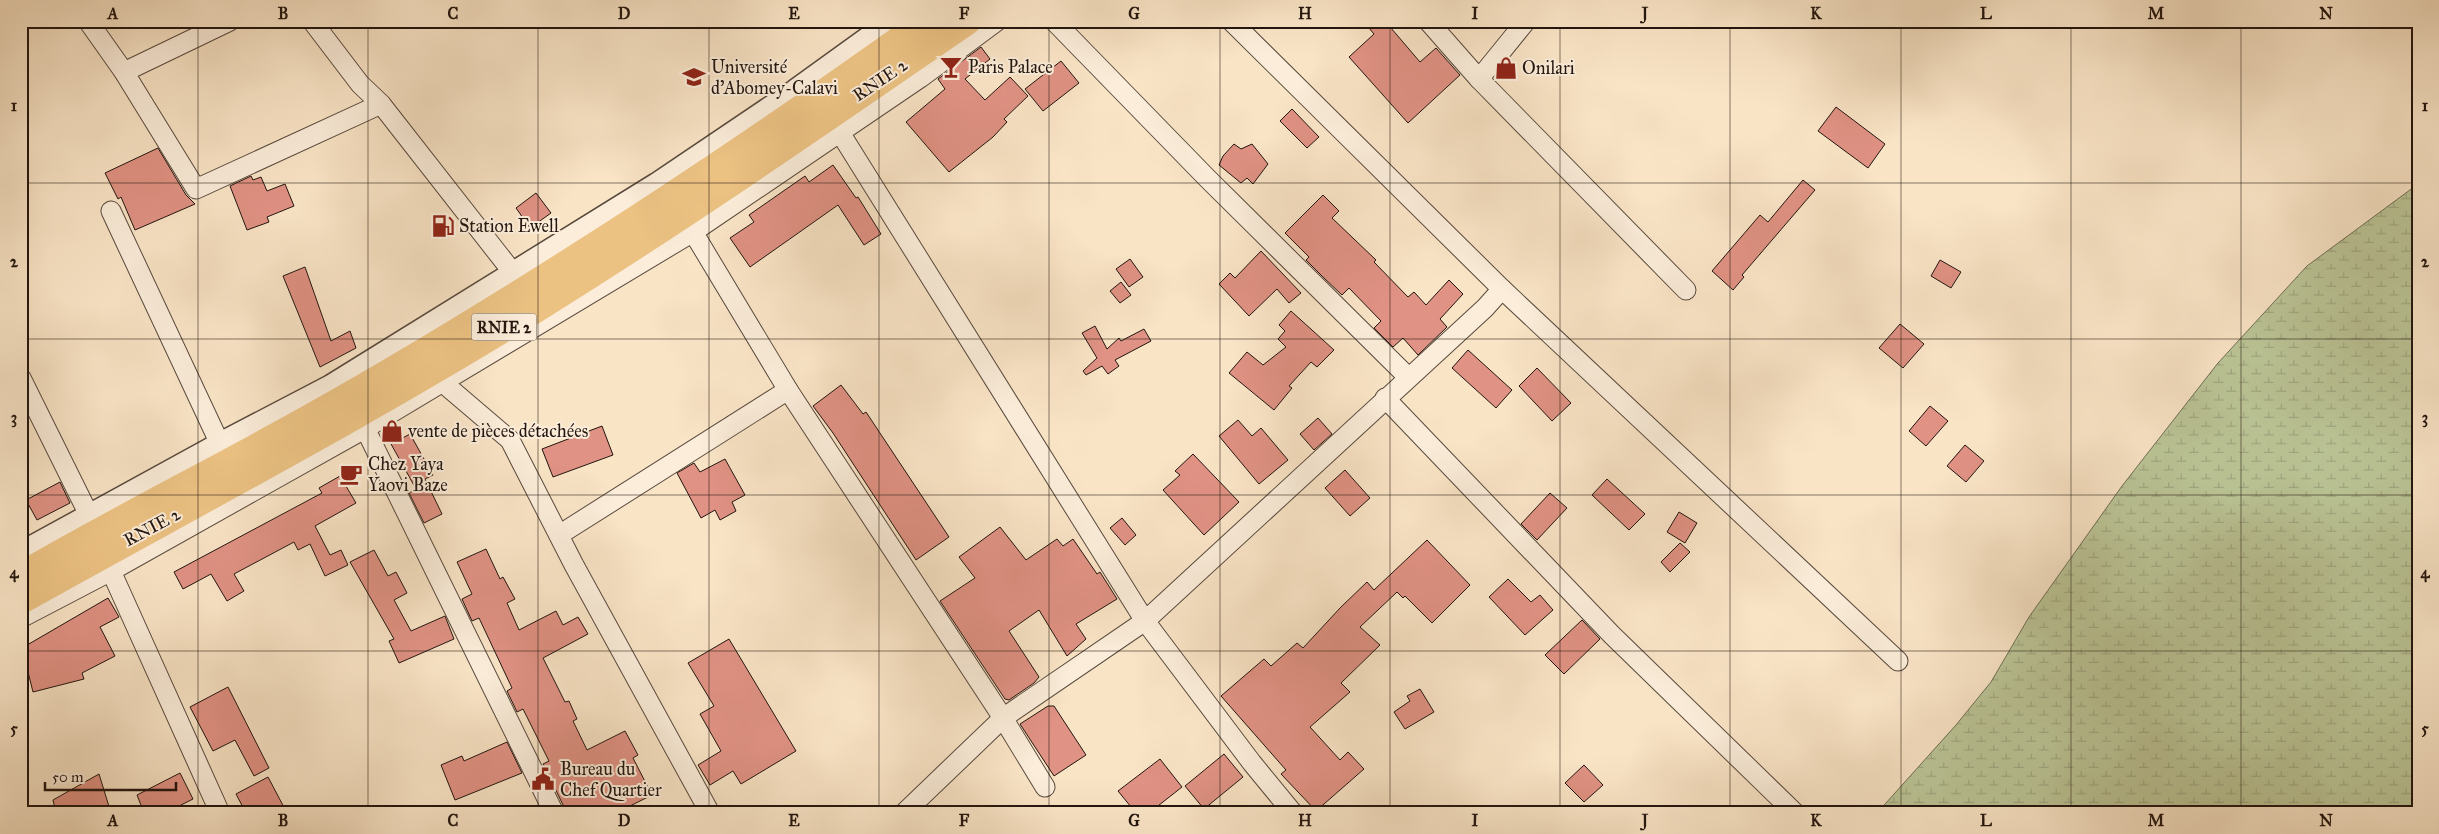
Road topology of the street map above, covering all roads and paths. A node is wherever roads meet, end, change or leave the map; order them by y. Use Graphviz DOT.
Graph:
graph roads {
  1 [pos="88,21"];
  2 [pos="230,21"];
  3 [pos="312,21"];
  4 [pos="892,21"];
  5 [pos="926,21"];
  6 [pos="967,21"];
  7 [pos="997,21"];
  8 [pos="1054,21"];
  9 [pos="1231,21"];
  10 [pos="1428,21"];
  11 [pos="1526,21"];
  12 [pos="124,72"];
  13 [pos="1479,79"];
  14 [pos="381,104"];
  15 [pos="839,131"];
  16 [pos="111,210"];
  17 [pos="693,232"];
  18 [pos="520,282"];
  19 [pos="1502,289"];
  20 [pos="1686,290"];
  21 [pos="1408,377"];
  22 [pos="21,378"];
  23 [pos="442,382"];
  24 [pos="788,390"];
  25 [pos="1385,398"];
  26 [pos="361,420"];
  27 [pos="220,444"];
  28 [pos="90,517"];
  29 [pos="560,535"];
  30 [pos="21,554"];
  31 [pos="111,571"];
  32 [pos="21,576"];
  33 [pos="21,600"];
  34 [pos="21,618"];
  35 [pos="1145,621"];
  36 [pos="1898,661"];
  37 [pos="1003,718"];
  38 [pos="1045,787"];
  39 [pos="220,813"];
  40 [pos="554,813"];
  41 [pos="710,813"];
  42 [pos="904,813"];
  43 [pos="1293,813"];
  44 [pos="1795,813"];
  1 -- 12 [label="street"];
  2 -- 12 [label="street"];
  3 -- 14 [label="street"];
  4 -- 18 [label="street"];
  5 -- 18 [label="highway, RNIE 2 / RNIE 2"];
  6 -- 26 [label="highway, RNIE 2 / RNIE 2"];
  7 -- 15 [label="street"];
  8 -- 21 [label="street"];
  9 -- 19 [label="street"];
  10 -- 13 [label="street"];
  11 -- 13 [label="street"];
  12 -- 14 [label="street"];
  13 -- 20 [label="street"];
  14 -- 18 [label="street"];
  15 -- 17 [label="street"];
  15 -- 35 [label="street"];
  16 -- 27 [label="street"];
  17 -- 23 [label="street"];
  17 -- 24 [label="street"];
  18 -- 27 [label="street"];
  18 -- 32 [label="highway, RNIE 2 / RNIE 2"];
  19 -- 21 [label="street"];
  19 -- 36 [label="street"];
  21 -- 25 [label="street"];
  22 -- 28 [label="street"];
  23 -- 26 [label="street"];
  23 -- 29 [label="street"];
  24 -- 29 [label="street"];
  24 -- 37 [label="street"];
  25 -- 35 [label="street"];
  25 -- 44 [label="street"];
  26 -- 31 [label="street"];
  26 -- 33 [label="highway, RNIE 2 / RNIE 2"];
  26 -- 40 [label="street"];
  27 -- 28 [label="street"];
  28 -- 30 [label="street"];
  29 -- 41 [label="street"];
  31 -- 34 [label="street"];
  31 -- 39 [label="street"];
  35 -- 37 [label="street"];
  35 -- 43 [label="street"];
  37 -- 38 [label="street"];
  37 -- 42 [label="street"];
}
